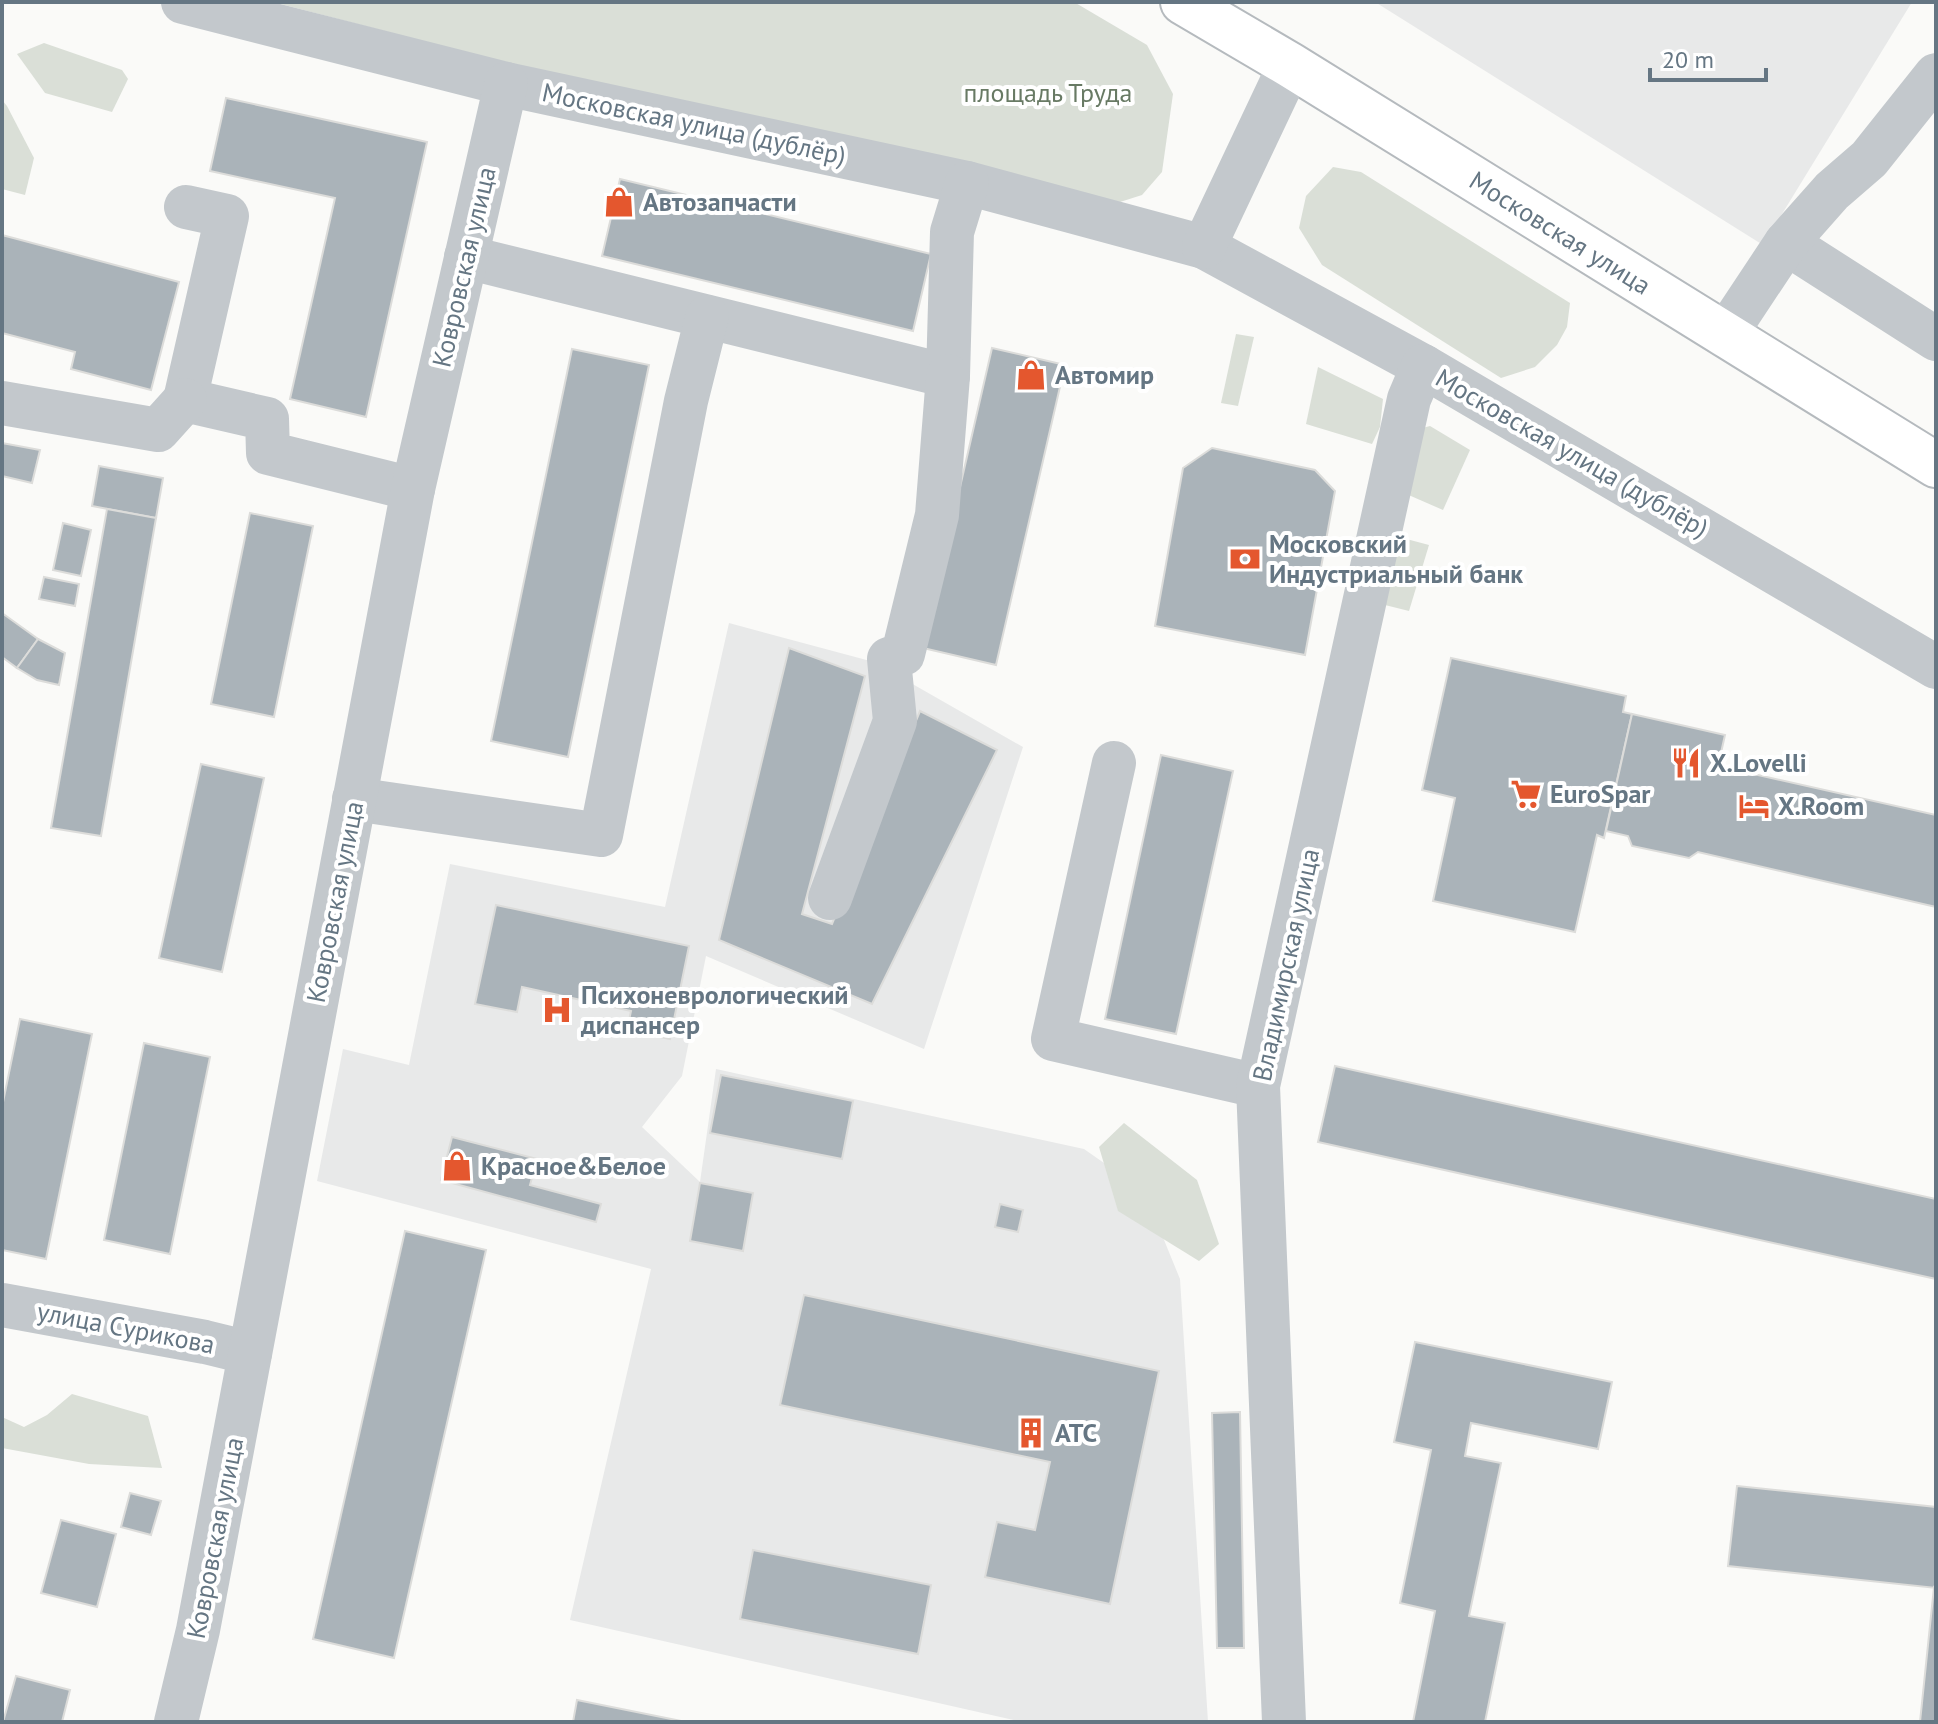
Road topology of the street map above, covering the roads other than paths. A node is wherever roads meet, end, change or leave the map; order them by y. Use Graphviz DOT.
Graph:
graph roads {
  1 [pos="183,2"];
  2 [pos="1183,2"];
  3 [pos="1290,65"];
  4 [pos="1936,75"];
  5 [pos="506,84"];
  6 [pos="967,183"];
  7 [pos="186,207"];
  8 [pos="1786,243"];
  9 [pos="1204,247"];
  10 [pos="466,257"];
  11 [pos="707,317"];
  12 [pos="1725,335"];
  13 [pos="1936,339"];
  14 [pos="1423,366"];
  15 [pos="948,376"];
  16 [pos="185,400"];
  17 [pos="2,403"];
  18 [pos="1936,465"];
  19 [pos="413,489"];
  20 [pos="1936,667"];
  21 [pos="1114,763"];
  22 [pos="354,799"];
  23 [pos="830,898"];
  24 [pos="1258,1086"];
  25 [pos="2,1305"];
  26 [pos="250,1353"];
  27 [pos="176,1722"];
  28 [pos="1284,1722"];
  1 -- 5 [label="street, Московская улица (дублёр)"];
  2 -- 3 [label="main road, Московская улица"];
  3 -- 9 [label="street"];
  3 -- 12 [label="main road, Московская улица"];
  4 -- 8 [label="street"];
  5 -- 6 [label="street, Московская улица (дублёр)"];
  5 -- 10 [label="street, Ковровская улица"];
  6 -- 9 [label="street, Московская улица (дублёр)"];
  6 -- 15 [label="street"];
  7 -- 16 [label="street"];
  8 -- 12 [label="street"];
  8 -- 13 [label="street"];
  9 -- 14 [label="street, Московская улица (дублёр)"];
  10 -- 11 [label="street"];
  10 -- 19 [label="street, Ковровская улица"];
  11 -- 15 [label="street"];
  11 -- 22 [label="street"];
  12 -- 18 [label="main road, Московская улица"];
  14 -- 20 [label="street, Московская улица (дублёр)"];
  14 -- 24 [label="street, Владимирская улица"];
  15 -- 23 [label="street"];
  16 -- 17 [label="street"];
  16 -- 19 [label="street"];
  19 -- 22 [label="street, Ковровская улица"];
  21 -- 24 [label="street"];
  22 -- 26 [label="street, Ковровская улица"];
  24 -- 28 [label="street, Владимирская улица"];
  25 -- 26 [label="street, улица Сурикова"];
  26 -- 27 [label="street, Ковровская улица"];
}
